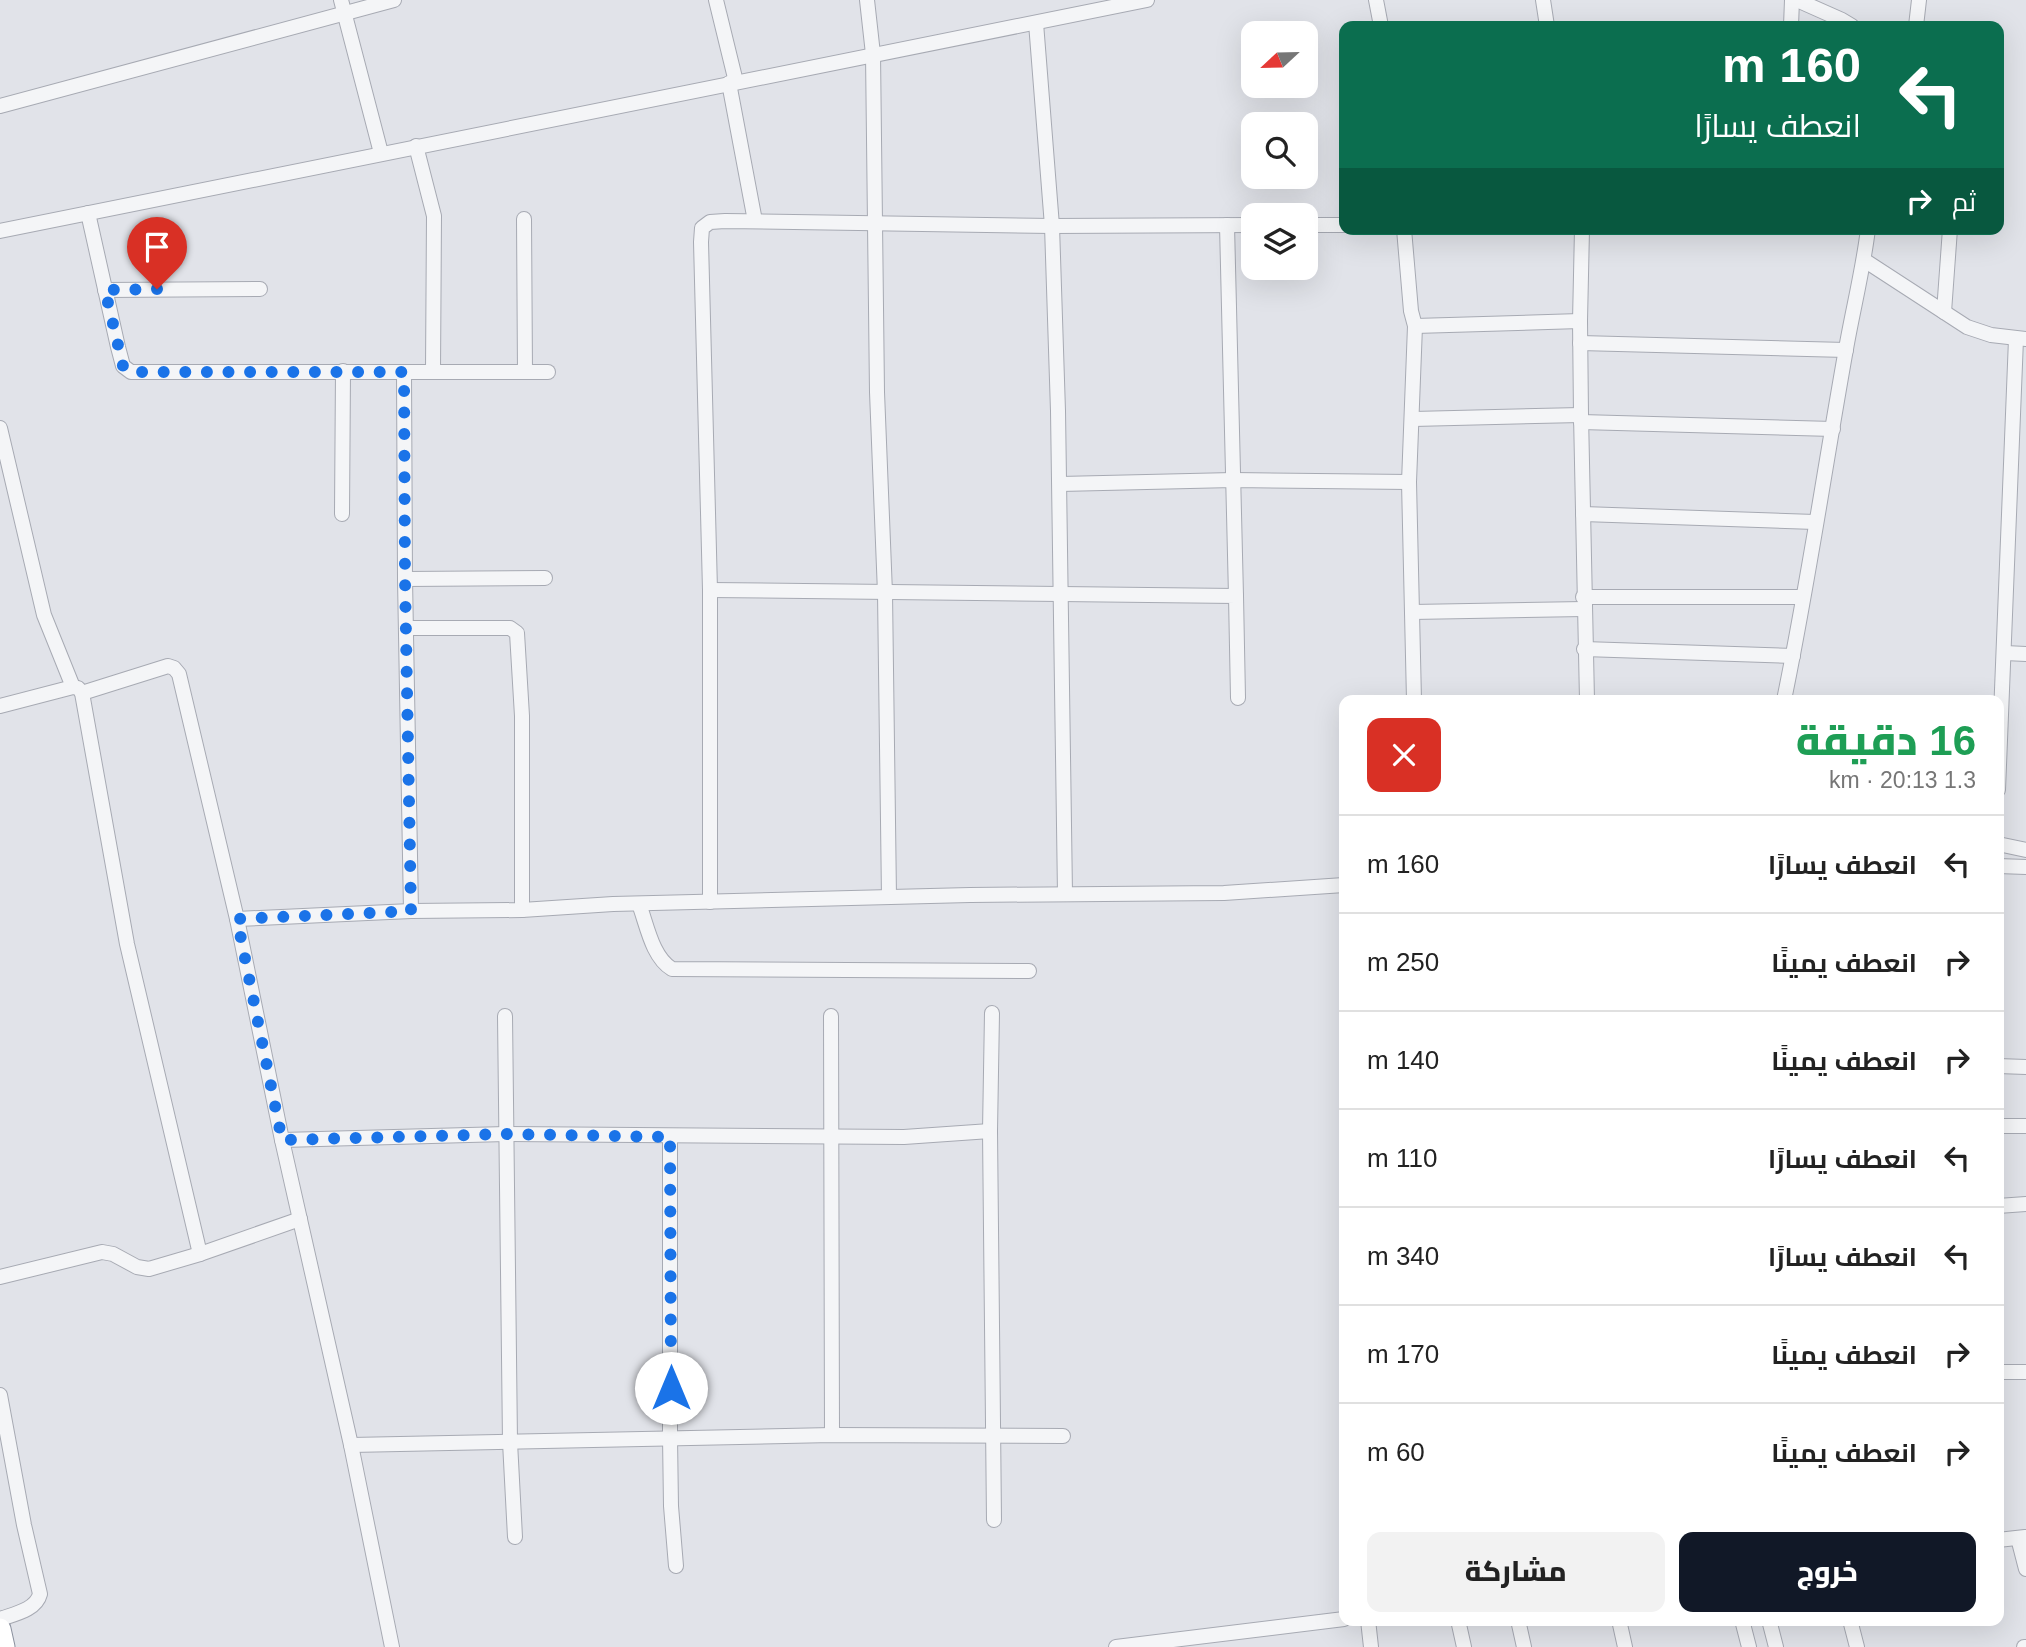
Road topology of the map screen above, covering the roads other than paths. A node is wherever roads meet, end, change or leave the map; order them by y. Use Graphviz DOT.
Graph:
graph roads {
  1 [pos="394,0"];
  2 [pos="716,0"];
  3 [pos="867,0"];
  4 [pos="1147,0"];
  5 [pos="1376,0"];
  6 [pos="1543,0"];
  7 [pos="1794,0"];
  8 [pos="1919,0"];
  9 [pos="342,7"];
  10 [pos="1380,21"];
  11 [pos="1546,21"];
  12 [pos="1792,21"];
  13 [pos="1844,21"];
  14 [pos="1917,21"];
  15 [pos="1036,23"];
  16 [pos="873,54"];
  17 [pos="733,83"];
  18 [pos="0,106"];
  19 [pos="416,146"];
  20 [pos="381,153"];
  21 [pos="88,212"];
  22 [pos="524,219"];
  23 [pos="755,221"];
  24 [pos="874,223"];
  25 [pos="1227,225"];
  26 [pos="1241,225"];
  27 [pos="1318,225"];
  28 [pos="1339,225"];
  29 [pos="1052,226"];
  30 [pos="0,231"];
  31 [pos="1405,235"];
  32 [pos="1582,235"];
  33 [pos="1867,235"];
  34 [pos="1950,235"];
  35 [pos="1864,260"];
  36 [pos="260,289"];
  37 [pos="105,290"];
  38 [pos="1944,312"];
  39 [pos="1580,321"];
  40 [pos="1415,326"];
  41 [pos="2021,339"];
  42 [pos="1580,343"];
  43 [pos="1846,350"];
  44 [pos="343,371"];
  45 [pos="433,371"];
  46 [pos="404,372"];
  47 [pos="524,372"];
  48 [pos="548,372"];
  49 [pos="1413,419"];
  50 [pos="1581,419"];
  51 [pos="0,428"];
  52 [pos="1833,429"];
  53 [pos="1233,480"];
  54 [pos="1409,482"];
  55 [pos="1060,484"];
  56 [pos="341,514"];
  57 [pos="1583,514"];
  58 [pos="1815,522"];
  59 [pos="545,578"];
  60 [pos="405,579"];
  61 [pos="710,590"];
  62 [pos="885,593"];
  63 [pos="1060,595"];
  64 [pos="1236,596"];
  65 [pos="1803,597"];
  66 [pos="1584,603"];
  67 [pos="1412,612"];
  68 [pos="406,628"];
  69 [pos="1584,649"];
  70 [pos="2005,653"];
  71 [pos="2026,654"];
  72 [pos="1793,656"];
  73 [pos="77,690"];
  74 [pos="1414,695"];
  75 [pos="1587,695"];
  76 [pos="1785,695"];
  77 [pos="2003,695"];
  78 [pos="1238,698"];
  79 [pos="0,706"];
  80 [pos="2004,845"];
  81 [pos="2026,850"];
  82 [pos="2004,866"];
  83 [pos="2026,867"];
  84 [pos="1339,885"];
  85 [pos="1065,894"];
  86 [pos="890,897"];
  87 [pos="710,902"];
  88 [pos="639,904"];
  89 [pos="411,911"];
  90 [pos="522,911"];
  91 [pos="237,919"];
  92 [pos="1029,971"];
  93 [pos="992,1013"];
  94 [pos="505,1016"];
  95 [pos="831,1016"];
  96 [pos="2004,1066"];
  97 [pos="2026,1067"];
  98 [pos="2004,1126"];
  99 [pos="2026,1126"];
  100 [pos="990,1131"];
  101 [pos="506,1134"];
  102 [pos="831,1136"];
  103 [pos="670,1137"];
  104 [pos="282,1140"];
  105 [pos="2026,1204"];
  106 [pos="2004,1206"];
  107 [pos="300,1219"];
  108 [pos="200,1254"];
  109 [pos="0,1277"];
  110 [pos="2004,1372"];
  111 [pos="2026,1372"];
  112 [pos="0,1395"];
  113 [pos="832,1435"];
  114 [pos="993,1435"];
  115 [pos="1063,1436"];
  116 [pos="670,1437"];
  117 [pos="510,1442"];
  118 [pos="351,1445"];
  119 [pos="994,1520"];
  120 [pos="515,1537"];
  121 [pos="2022,1537"];
  122 [pos="2004,1539"];
  123 [pos="676,1566"];
  124 [pos="2026,1569"];
  125 [pos="0,1619"];
  126 [pos="1339,1620"];
  127 [pos="1369,1626"];
  128 [pos="1459,1626"];
  129 [pos="1519,1626"];
  130 [pos="1620,1626"];
  131 [pos="1744,1626"];
  132 [pos="1771,1626"];
  133 [pos="1852,1626"];
  134 [pos="0,1629"];
  135 [pos="4,1647"];
  136 [pos="392,1647"];
  137 [pos="1116,1647"];
  138 [pos="1371,1647"];
  139 [pos="1464,1647"];
  140 [pos="1524,1647"];
  141 [pos="1625,1647"];
  142 [pos="1749,1647"];
  143 [pos="1776,1647"];
  144 [pos="1857,1647"];
  1 -- 9 [label="street"];
  2 -- 17 [label="street"];
  3 -- 16 [label="street"];
  4 -- 15 [label="street"];
  5 -- 10 [label="street"];
  6 -- 11 [label="street"];
  7 -- 12 [label="street"];
  7 -- 13 [label="street"];
  8 -- 14 [label="street"];
  9 -- 18 [label="street"];
  9 -- 20 [label="street"];
  15 -- 16 [label="street"];
  15 -- 29 [label="street"];
  16 -- 17 [label="street"];
  16 -- 24 [label="street"];
  17 -- 19 [label="street"];
  17 -- 23 [label="street"];
  19 -- 20 [label="street"];
  19 -- 45 [label="street"];
  20 -- 21 [label="street"];
  21 -- 30 [label="street"];
  21 -- 37 [label="street"];
  22 -- 47 [label="street"];
  23 -- 24 [label="street"];
  23 -- 61 [label="street"];
  24 -- 29 [label="street"];
  24 -- 62 [label="street"];
  25 -- 26 [label="street"];
  25 -- 29 [label="street"];
  25 -- 53 [label="street"];
  27 -- 28 [label="street"];
  29 -- 55 [label="street"];
  31 -- 40 [label="street"];
  32 -- 39 [label="street"];
  33 -- 35 [label="street"];
  34 -- 38 [label="street"];
  35 -- 38 [label="street"];
  35 -- 43 [label="street"];
  36 -- 37 [label="street"];
  37 -- 44 [label="street"];
  38 -- 41 [label="street"];
  39 -- 40 [label="street"];
  39 -- 42 [label="street"];
  40 -- 49 [label="street"];
  41 -- 70 [label="street"];
  42 -- 43 [label="street"];
  42 -- 50 [label="street"];
  43 -- 52 [label="street"];
  44 -- 46 [label="street"];
  44 -- 56 [label="street"];
  45 -- 46 [label="street"];
  45 -- 47 [label="street"];
  46 -- 60 [label="street"];
  47 -- 48 [label="street"];
  49 -- 50 [label="street"];
  49 -- 54 [label="street"];
  50 -- 52 [label="street"];
  50 -- 57 [label="street"];
  51 -- 73 [label="street"];
  52 -- 58 [label="street"];
  53 -- 54 [label="street"];
  53 -- 55 [label="street"];
  53 -- 64 [label="street"];
  54 -- 67 [label="street"];
  55 -- 63 [label="street"];
  57 -- 58 [label="street"];
  57 -- 66 [label="street"];
  58 -- 65 [label="street"];
  59 -- 60 [label="street"];
  60 -- 68 [label="street"];
  61 -- 62 [label="street"];
  61 -- 87 [label="street"];
  62 -- 63 [label="street"];
  62 -- 86 [label="street"];
  63 -- 64 [label="street"];
  63 -- 85 [label="street"];
  64 -- 78 [label="street"];
  65 -- 66 [label="street"];
  65 -- 72 [label="street"];
  66 -- 67 [label="street"];
  66 -- 69 [label="street"];
  67 -- 74 [label="street"];
  68 -- 89 [label="street"];
  68 -- 90 [label="street"];
  69 -- 72 [label="street"];
  69 -- 75 [label="street"];
  70 -- 71 [label="street"];
  70 -- 77 [label="street"];
  72 -- 76 [label="street"];
  73 -- 79 [label="street"];
  73 -- 91 [label="street"];
  73 -- 108 [label="street"];
  80 -- 81 [label="street"];
  82 -- 83 [label="street"];
  84 -- 85 [label="street"];
  85 -- 86 [label="street"];
  86 -- 87 [label="street"];
  87 -- 88 [label="street"];
  88 -- 90 [label="street"];
  88 -- 92 [label="street"];
  89 -- 90 [label="street"];
  89 -- 91 [label="street"];
  91 -- 104 [label="street"];
  93 -- 100 [label="street"];
  94 -- 101 [label="street"];
  95 -- 102 [label="street"];
  96 -- 97 [label="street"];
  98 -- 99 [label="street"];
  100 -- 102 [label="street"];
  100 -- 114 [label="street"];
  101 -- 103 [label="street"];
  101 -- 104 [label="street"];
  101 -- 117 [label="street"];
  102 -- 103 [label="street"];
  102 -- 113 [label="street"];
  103 -- 116 [label="street"];
  104 -- 107 [label="street"];
  105 -- 106 [label="street"];
  107 -- 108 [label="street"];
  107 -- 118 [label="street"];
  108 -- 109 [label="street"];
  110 -- 111 [label="street"];
  112 -- 125 [label="street"];
  113 -- 114 [label="street"];
  113 -- 116 [label="street"];
  114 -- 115 [label="street"];
  114 -- 119 [label="street"];
  116 -- 117 [label="street"];
  116 -- 123 [label="street"];
  117 -- 118 [label="street"];
  117 -- 120 [label="street"];
  118 -- 136 [label="street"];
  121 -- 122 [label="street"];
  121 -- 124 [label="street"];
  126 -- 137 [label="street"];
  127 -- 138 [label="street"];
  128 -- 139 [label="street"];
  129 -- 140 [label="street"];
  130 -- 141 [label="street"];
  131 -- 142 [label="street"];
  132 -- 143 [label="street"];
  133 -- 144 [label="street"];
  134 -- 135 [label="highway"];
}
